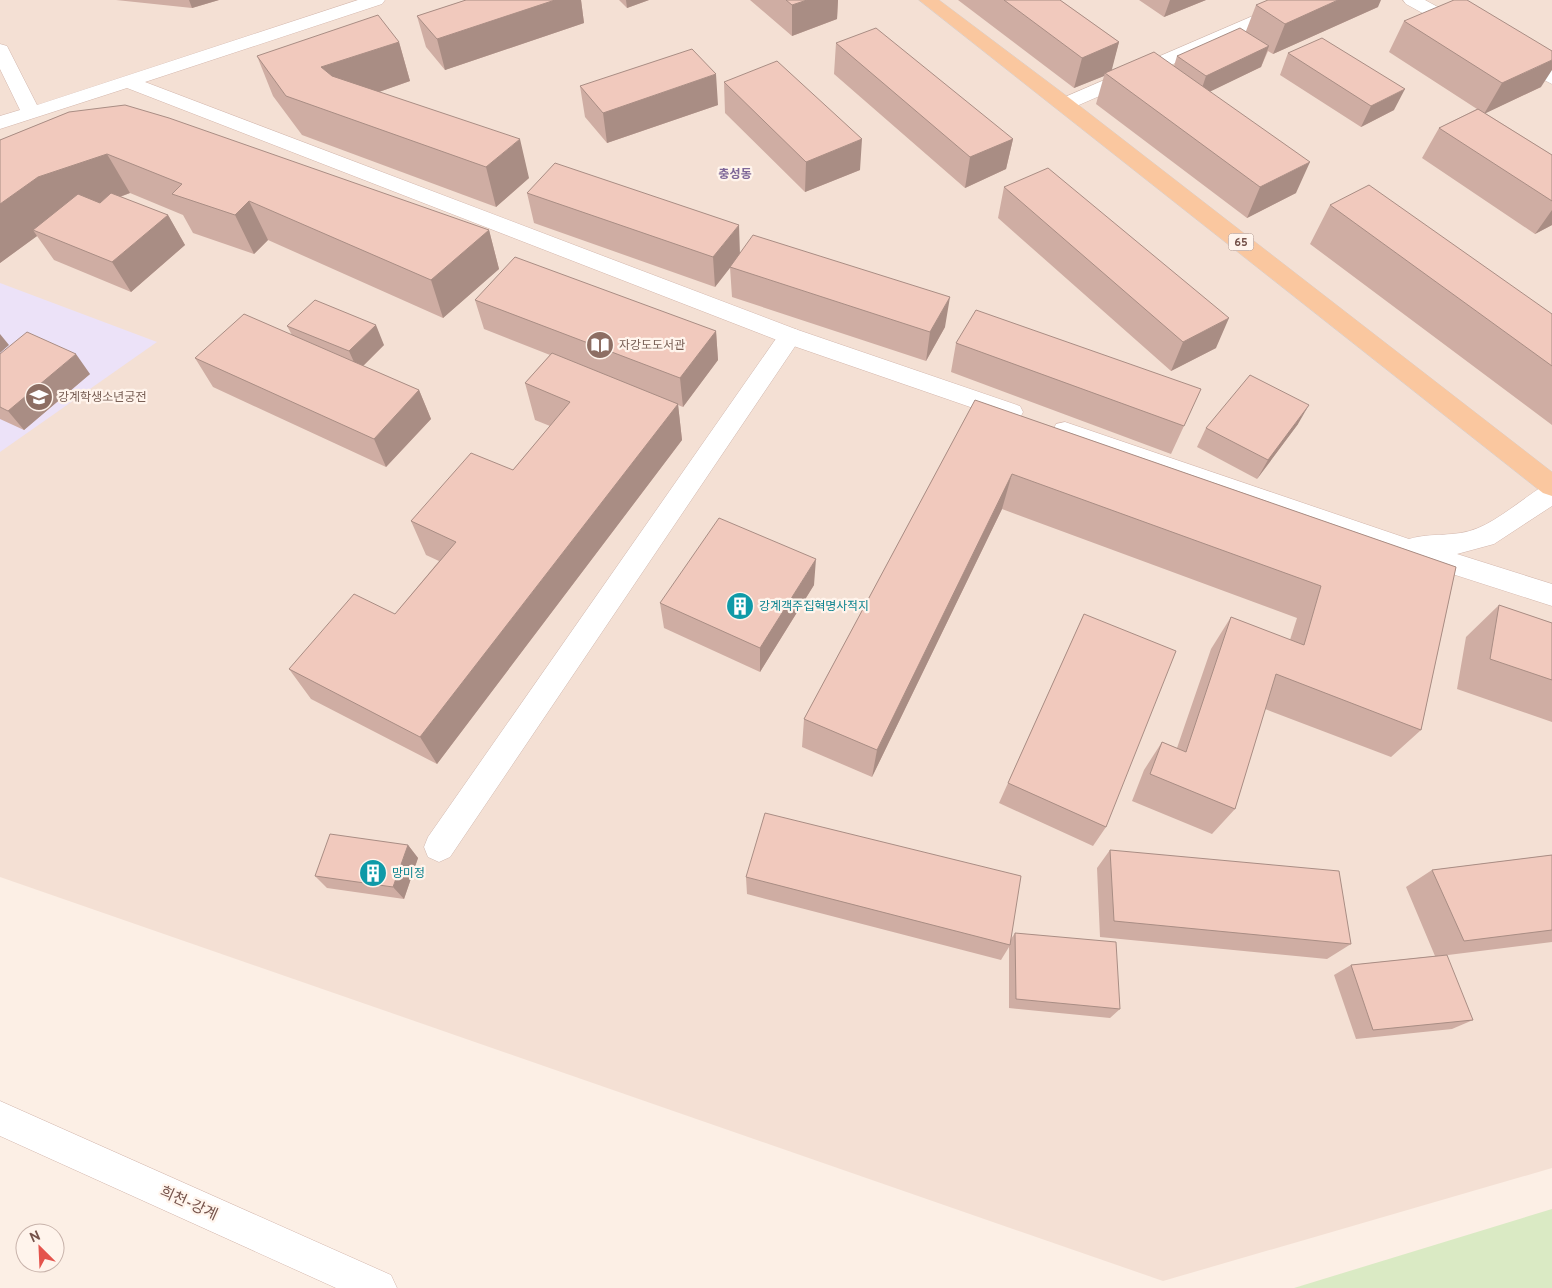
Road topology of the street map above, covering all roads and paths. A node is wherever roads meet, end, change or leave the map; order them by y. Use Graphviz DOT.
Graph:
graph roads {
  1 [pos="376,0"];
  2 [pos="928,0"];
  3 [pos="1305,0"];
  4 [pos="1412,0"];
  5 [pos="1478,37"];
  6 [pos="0,50"];
  7 [pos="1502,50"];
  8 [pos="1552,78"];
  9 [pos="126,81"];
  10 [pos="1065,104"];
  11 [pos="30,111"];
  12 [pos="0,123"];
  13 [pos="790,336"];
  14 [pos="1552,486"];
  15 [pos="1552,493"];
  16 [pos="1399,547"];
  17 [pos="1552,595"];
  18 [pos="439,848"];
  19 [pos="0,1118"];
  20 [pos="378,1288"];
  1 -- 9 [label="street"];
  2 -- 10 [label="main road, 65"];
  3 -- 10 [label="street"];
  4 -- 5 [label="street"];
  6 -- 11 [label="street"];
  7 -- 8 [label="street"];
  9 -- 11 [label="street"];
  9 -- 13 [label="street"];
  10 -- 14 [label="main road, 65"];
  11 -- 12 [label="street"];
  13 -- 16 [label="street"];
  13 -- 18 [label="street"];
  15 -- 16 [label="street"];
  16 -- 17 [label="street"];
  19 -- 20 [label="street, 희천-강계"];
}
